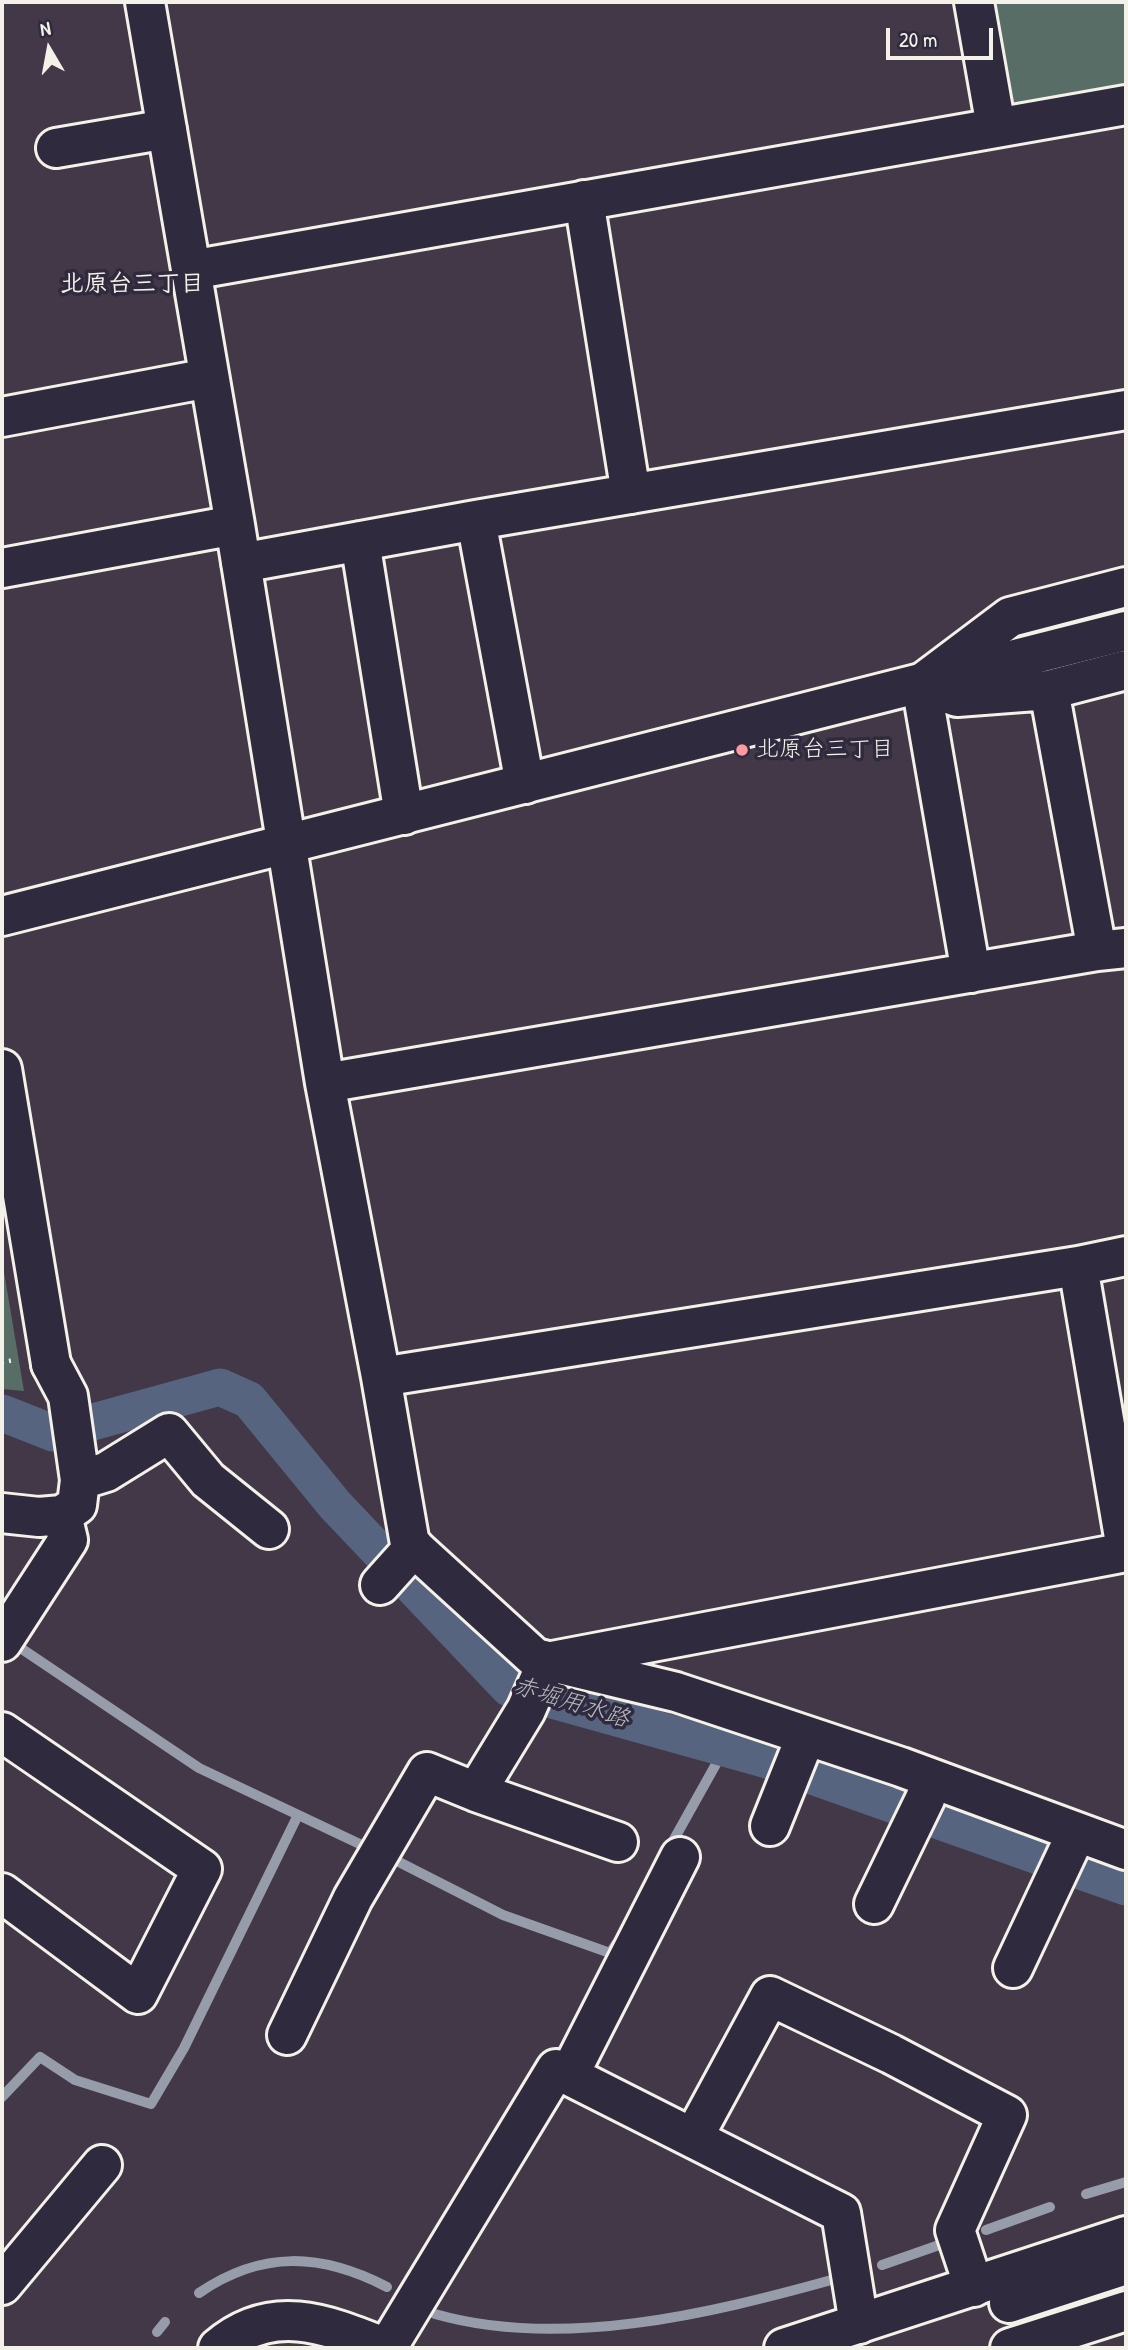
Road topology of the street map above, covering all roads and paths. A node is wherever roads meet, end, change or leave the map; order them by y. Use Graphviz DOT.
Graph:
graph roads {
  1 [pos="145,2"];
  2 [pos="974,2"];
  3 [pos="1126,105"];
  4 [pos="996,127"];
  5 [pos="167,129"];
  6 [pos="56,148"];
  7 [pos="584,200"];
  8 [pos="191,270"];
  9 [pos="209,378"];
  10 [pos="1126,410"];
  11 [pos="2,416"];
  12 [pos="631,494"];
  13 [pos="476,520"];
  14 [pos="235,525"];
  15 [pos="360,541"];
  16 [pos="241,564"];
  17 [pos="2,568"];
  18 [pos="1126,587"];
  19 [pos="1126,632"];
  20 [pos="1126,670"];
  21 [pos="922,684"];
  22 [pos="1049,690"];
  23 [pos="525,784"];
  24 [pos="404,815"];
  25 [pos="285,846"];
  26 [pos="2,916"];
  27 [pos="1112,950"];
  28 [pos="971,973"];
  29 [pos="2,1069"];
  30 [pos="325,1083"];
  31 [pos="1126,1256"];
  32 [pos="1078,1266"];
  33 [pos="381,1377"];
  34 [pos="78,1465"];
  35 [pos="2,1513"];
  36 [pos="62,1515"];
  37 [pos="270,1529"];
  38 [pos="1126,1551"];
  39 [pos="2,1642"];
  40 [pos="537,1685"];
  41 [pos="2,1732"];
  42 [pos="797,1758"];
  43 [pos="476,1792"];
  44 [pos="923,1801"];
  45 [pos="770,1826"];
  46 [pos="618,1842"];
  47 [pos="1126,1850"];
  48 [pos="1067,1852"];
  49 [pos="680,1857"];
  50 [pos="2,1893"];
  51 [pos="874,1904"];
  52 [pos="1013,1968"];
  53 [pos="287,2035"];
  54 [pos="569,2076"];
  55 [pos="693,2138"];
  56 [pos="102,2165"];
  57 [pos="1126,2236"];
  58 [pos="1126,2264"];
  59 [pos="2,2285"];
  60 [pos="974,2287"];
  61 [pos="1126,2311"];
  62 [pos="862,2336"];
  63 [pos="218,2348"];
  64 [pos="386,2348"];
  65 [pos="784,2348"];
  66 [pos="1010,2348"];
  1 -- 5 [label="street"];
  2 -- 4 [label="street"];
  3 -- 4 [label="street"];
  4 -- 7 [label="street"];
  5 -- 6 [label="street"];
  5 -- 8 [label="street"];
  7 -- 8 [label="street"];
  7 -- 12 [label="street"];
  8 -- 9 [label="street"];
  9 -- 11 [label="street"];
  9 -- 14 [label="street"];
  10 -- 12 [label="street"];
  12 -- 13 [label="street"];
  13 -- 15 [label="street"];
  13 -- 23 [label="street"];
  14 -- 16 [label="street"];
  14 -- 17 [label="street"];
  15 -- 16 [label="street"];
  15 -- 24 [label="street"];
  16 -- 25 [label="street"];
  18 -- 21 [label="street"];
  19 -- 21 [label="street"];
  20 -- 22 [label="street"];
  21 -- 22 [label="street"];
  21 -- 23 [label="street"];
  21 -- 28 [label="street"];
  22 -- 27 [label="street"];
  23 -- 24 [label="street"];
  24 -- 25 [label="street"];
  25 -- 26 [label="street"];
  25 -- 30 [label="street"];
  27 -- 28 [label="street"];
  28 -- 30 [label="street"];
  29 -- 34 [label="street"];
  30 -- 33 [label="street"];
  31 -- 32 [label="street"];
  32 -- 33 [label="street"];
  32 -- 38 [label="street"];
  33 -- 40 [label="street"];
  34 -- 36 [label="street"];
  34 -- 37 [label="street"];
  35 -- 36 [label="street"];
  36 -- 39 [label="street"];
  38 -- 40 [label="street"];
  40 -- 42 [label="street"];
  40 -- 43 [label="street"];
  41 -- 50 [label="street"];
  42 -- 44 [label="street"];
  42 -- 45 [label="street"];
  43 -- 46 [label="street"];
  43 -- 53 [label="street"];
  44 -- 48 [label="street"];
  44 -- 51 [label="street"];
  47 -- 48 [label="street"];
  48 -- 52 [label="street"];
  49 -- 54 [label="street"];
  54 -- 55 [label="street"];
  54 -- 64 [label="street"];
  55 -- 60 [label="street"];
  55 -- 62 [label="street"];
  56 -- 59 [label="street"];
  57 -- 60 [label="street"];
  58 -- 62 [label="street"];
  60 -- 62 [label="street"];
  61 -- 66 [label="street"];
  62 -- 65 [label="street"];
  63 -- 64 [label="street"];
}
